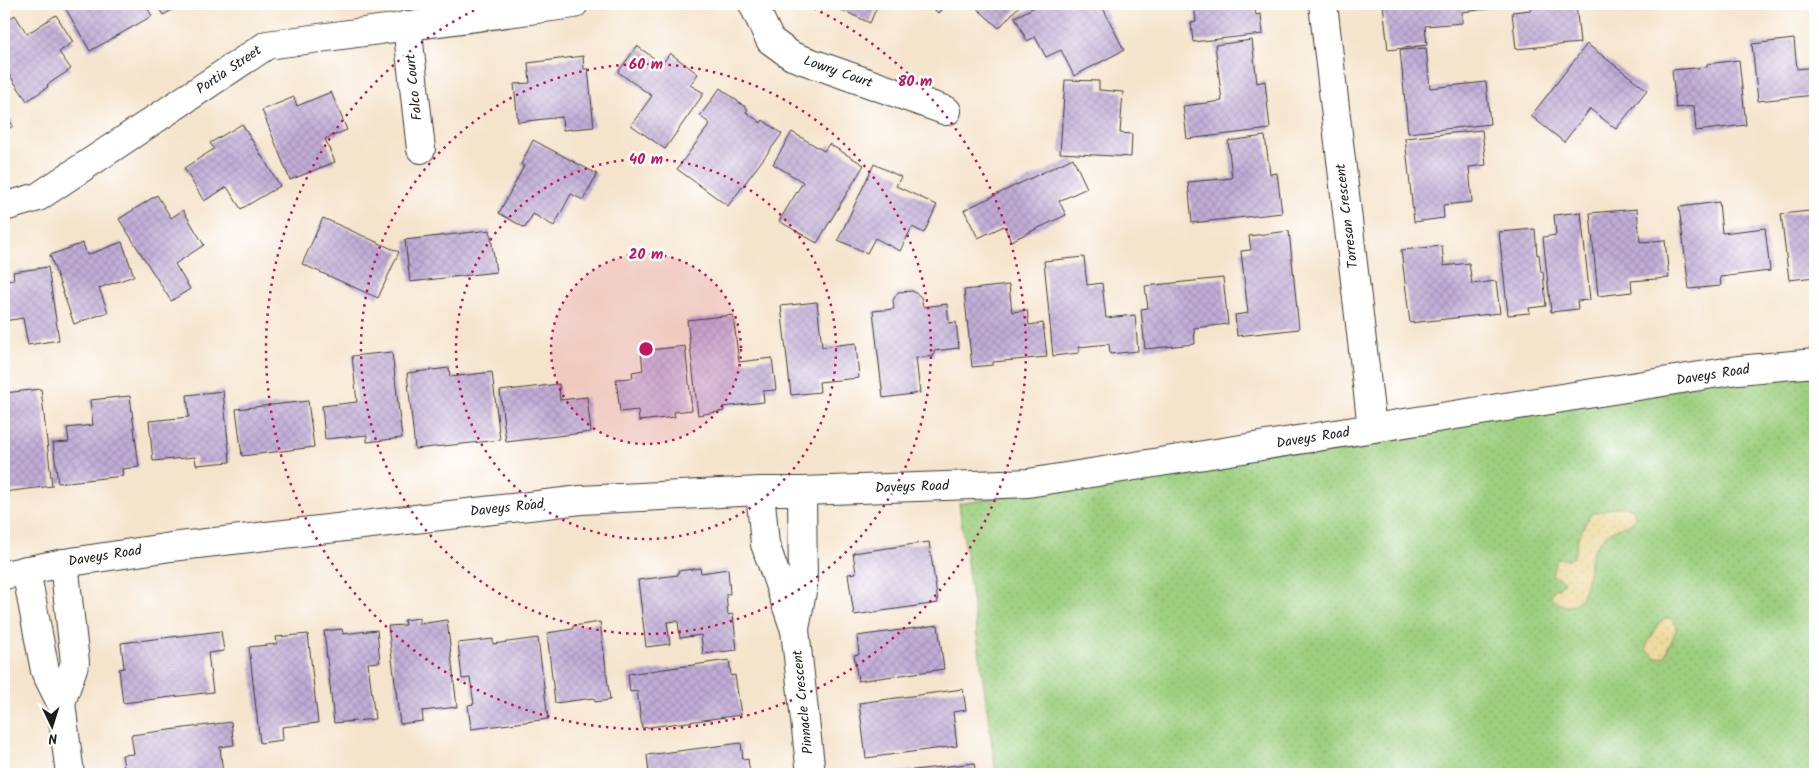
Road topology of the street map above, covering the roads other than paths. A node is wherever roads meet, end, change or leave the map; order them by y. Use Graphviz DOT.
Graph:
graph roads {
  1 [pos="574,4"];
  2 [pos="753,4"];
  3 [pos="1322,4"];
  4 [pos="408,25"];
  5 [pos="947,110"];
  6 [pos="421,150"];
  7 [pos="4,207"];
  8 [pos="1815,363"];
  9 [pos="1372,428"];
  10 [pos="760,491"];
  11 [pos="802,491"];
  12 [pos="64,562"];
  13 [pos="15,573"];
  14 [pos="794,630"];
  15 [pos="61,703"];
  16 [pos="70,774"];
  17 [pos="811,774"];
  1 -- 4 [label="street, Portia Street"];
  2 -- 5 [label="street, Lowry Court"];
  3 -- 9 [label="street, Torresan Crescent"];
  4 -- 6 [label="street, Falco Court"];
  4 -- 7 [label="street, Portia Street"];
  8 -- 9 [label="street, Daveys Road"];
  9 -- 11 [label="street, Daveys Road"];
  10 -- 11 [label="street, Daveys Road"];
  10 -- 12 [label="street, Daveys Road"];
  10 -- 14 [label="street, Pinnacle Crescent"];
  11 -- 14 [label="street, Pinnacle Crescent"];
  12 -- 13 [label="street, Daveys Road"];
  12 -- 15 [label="street"];
  13 -- 15 [label="street"];
  14 -- 17 [label="street, Pinnacle Crescent"];
  15 -- 16 [label="street"];
}
